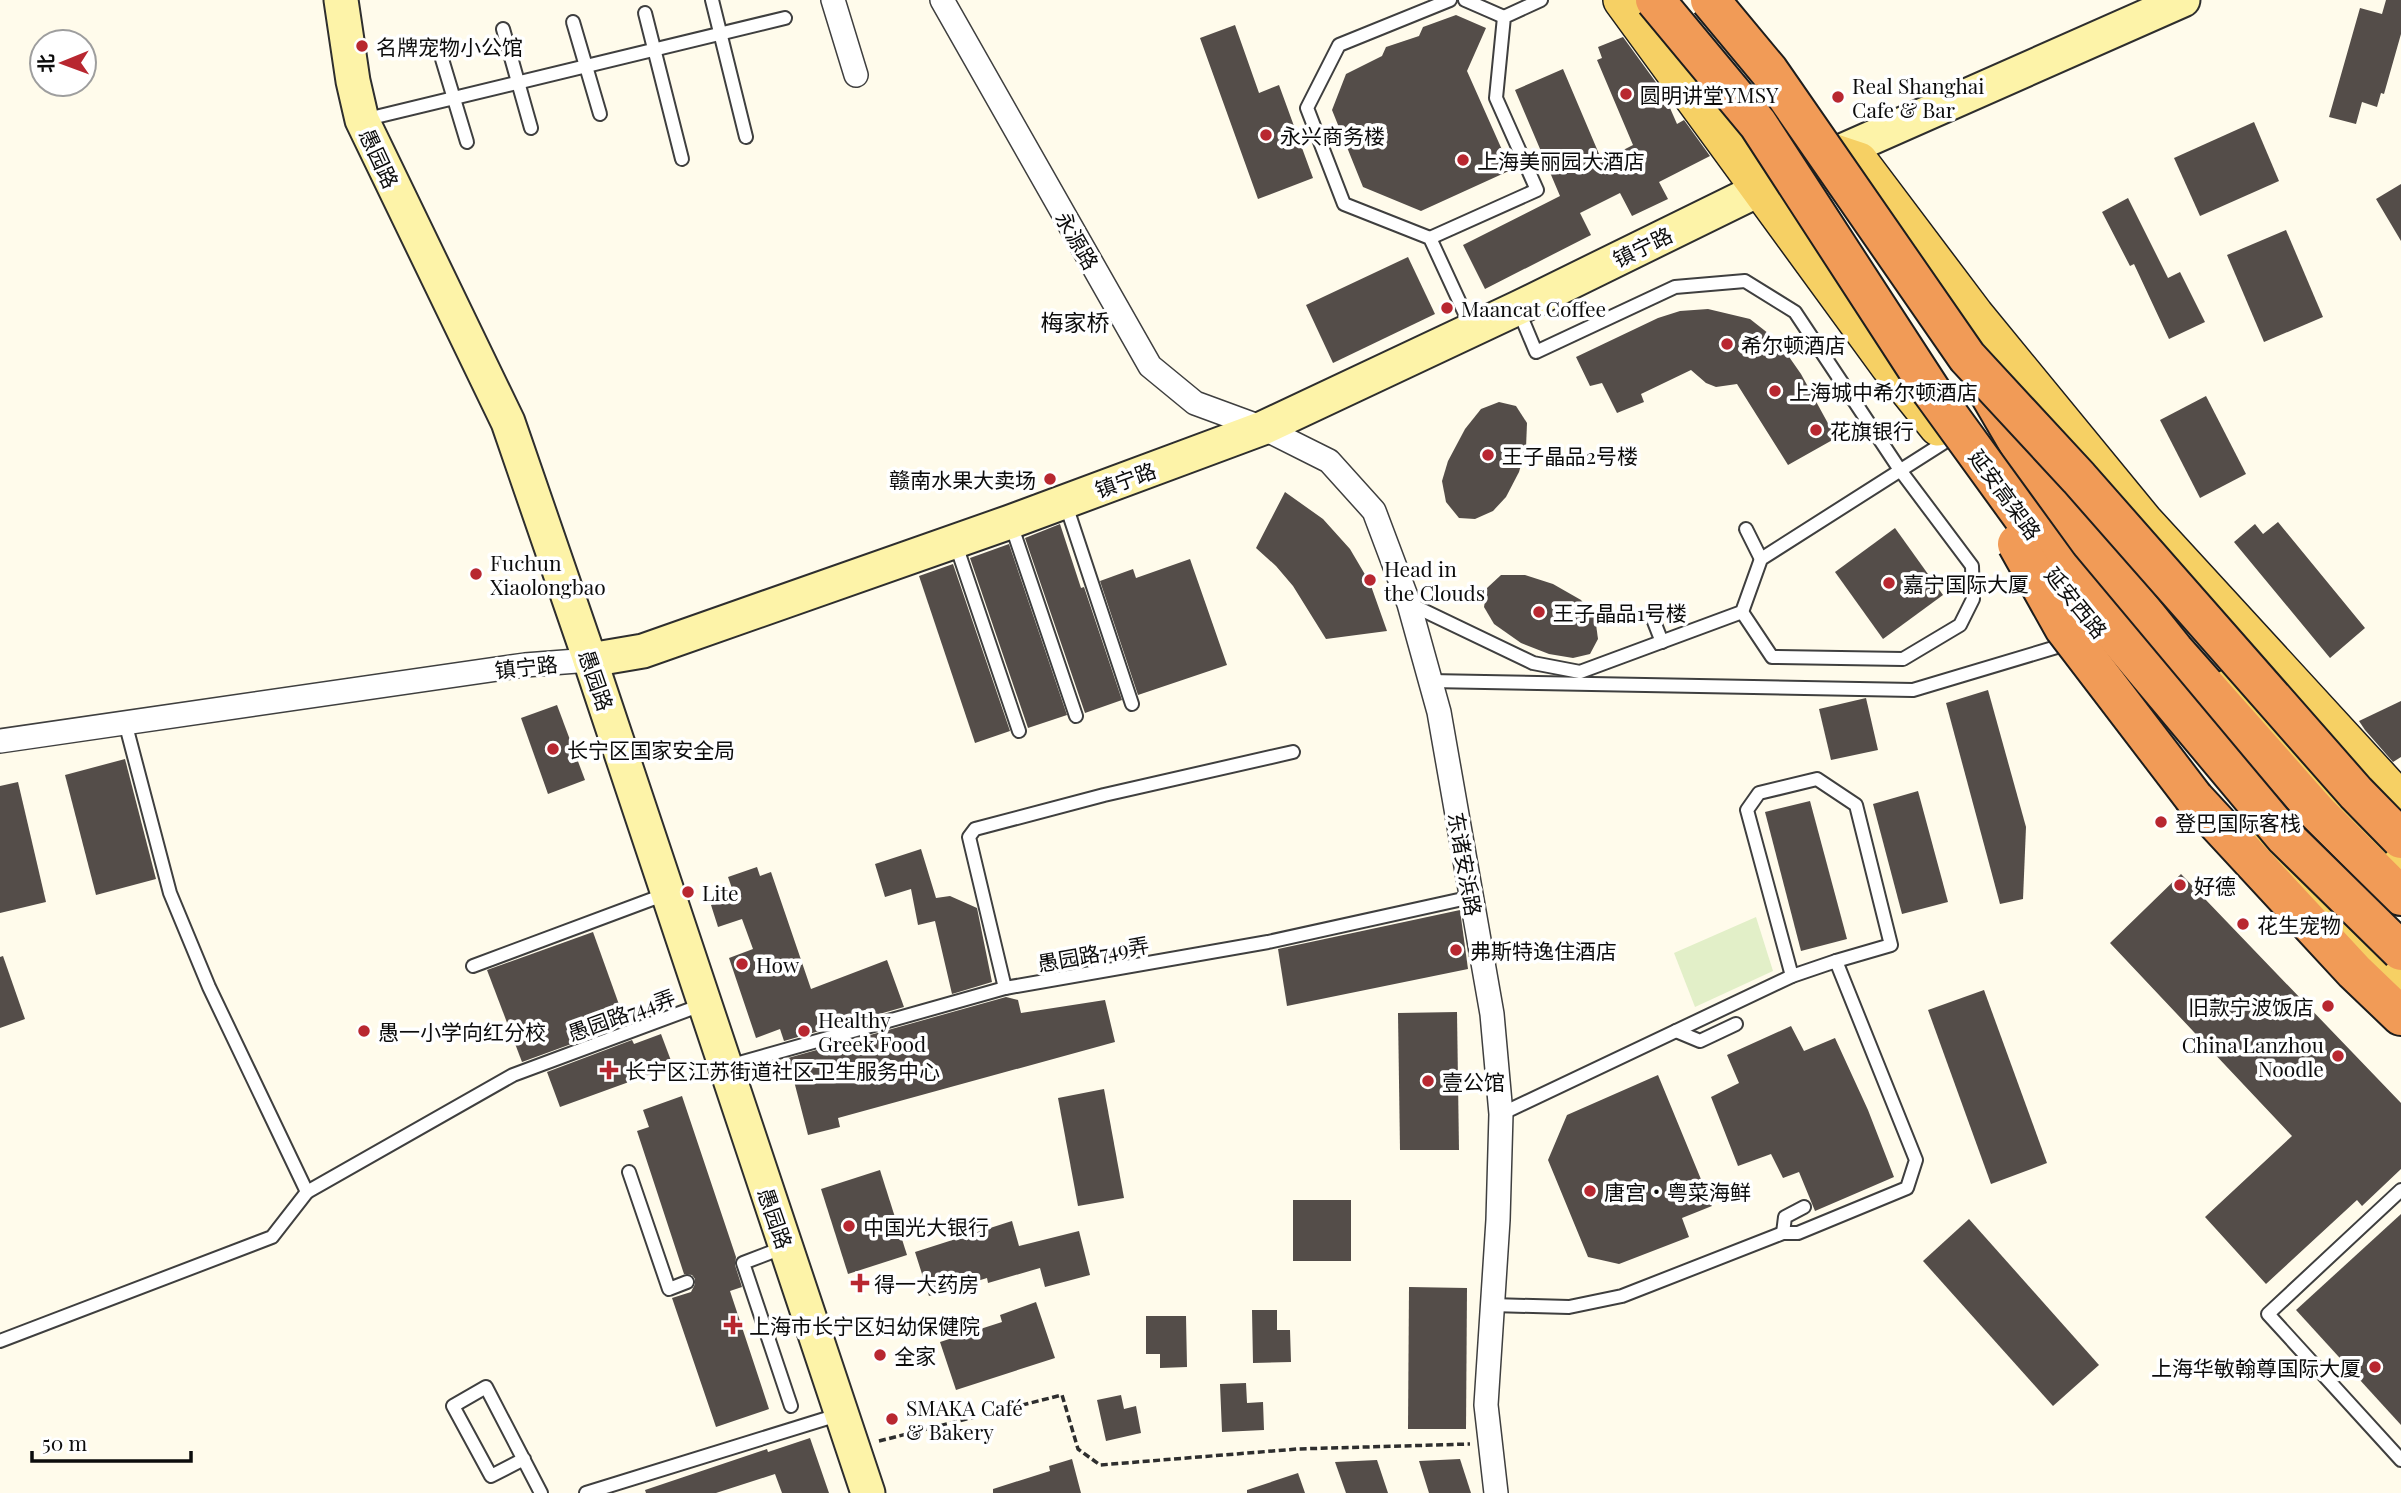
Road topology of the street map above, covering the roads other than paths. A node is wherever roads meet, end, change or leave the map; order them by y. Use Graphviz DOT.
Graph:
graph roads {
  1 [pos="341,0"];
  2 [pos="712,0"];
  3 [pos="833,0"];
  4 [pos="942,0"];
  5 [pos="1450,0"];
  6 [pos="1465,0"];
  7 [pos="1541,0"];
  8 [pos="1622,0"];
  9 [pos="1656,0"];
  10 [pos="1710,0"];
  11 [pos="1729,0"];
  12 [pos="2183,0"];
  13 [pos="645,13"];
  14 [pos="1504,17"];
  15 [pos="785,18"];
  16 [pos="573,22"];
  17 [pos="503,29"];
  18 [pos="718,33"];
  19 [pos="653,48"];
  20 [pos="442,59"];
  21 [pos="586,65"];
  22 [pos="856,75"];
  23 [pos="518,82"];
  24 [pos="453,98"];
  25 [pos="600,114"];
  26 [pos="362,120"];
  27 [pos="531,128"];
  28 [pos="746,137"];
  29 [pos="467,142"];
  30 [pos="1835,153"];
  31 [pos="682,159"];
  32 [pos="1758,189"];
  33 [pos="1430,238"];
  34 [pos="1518,308"];
  35 [pos="1472,329"];
  36 [pos="1967,357"];
  37 [pos="1932,392"];
  38 [pos="1263,428"];
  39 [pos="1948,440"];
  40 [pos="1900,470"];
  41 [pos="1065,501"];
  42 [pos="1010,522"];
  43 [pos="1746,528"];
  44 [pos="955,541"];
  45 [pos="1761,559"];
  46 [pos="2184,565"];
  47 [pos="2150,591"];
  48 [pos="1409,604"];
  49 [pos="1742,612"];
  50 [pos="1651,614"];
  51 [pos="2090,637"];
  52 [pos="1662,642"];
  53 [pos="590,660"];
  54 [pos="1430,681"];
  55 [pos="2300,693"];
  56 [pos="1132,704"];
  57 [pos="1076,716"];
  58 [pos="125,722"];
  59 [pos="2267,726"];
  60 [pos="1019,731"];
  61 [pos="0,741"];
  62 [pos="1293,752"];
  63 [pos="2401,801"];
  64 [pos="2401,839"];
  65 [pos="2401,858"];
  66 [pos="666,894"];
  67 [pos="2401,896"];
  68 [pos="1472,897"];
  69 [pos="2401,951"];
  70 [pos="1836,961"];
  71 [pos="473,965"];
  72 [pos="1793,976"];
  73 [pos="2401,985"];
  74 [pos="1005,988"];
  75 [pos="704,1004"];
  76 [pos="2401,1016"];
  77 [pos="1736,1024"];
  78 [pos="1676,1031"];
  79 [pos="725,1067"];
  80 [pos="1501,1114"];
  81 [pos="629,1172"];
  82 [pos="2401,1190"];
  83 [pos="307,1192"];
  84 [pos="1804,1207"];
  85 [pos="1783,1233"];
  86 [pos="786,1247"];
  87 [pos="687,1282"];
  88 [pos="1492,1305"];
  89 [pos="0,1341"];
  90 [pos="791,1406"];
  91 [pos="842,1414"];
  92 [pos="524,1459"];
  93 [pos="2401,1460"];
  94 [pos="541,1493"];
  95 [pos="586,1493"];
  96 [pos="868,1493"];
  97 [pos="1496,1493"];
  1 -- 26 [label="street, 愚园路"];
  2 -- 18 [label="lane"];
  3 -- 22 [label="street"];
  4 -- 38 [label="street, 永源路"];
  5 -- 33 [label="lane"];
  6 -- 14 [label="lane"];
  7 -- 14 [label="lane"];
  8 -- 32 [label="main road, 延安西路"];
  9 -- 37 [label="highway, 延安高架路, bridge"];
  10 -- 36 [label="highway, 延安高架路, bridge"];
  11 -- 30 [label="main road"];
  12 -- 30 [label="street, 镇宁路"];
  13 -- 19 [label="lane"];
  14 -- 33 [label="lane"];
  15 -- 18 [label="lane"];
  16 -- 21 [label="lane"];
  17 -- 23 [label="lane"];
  18 -- 19 [label="lane"];
  18 -- 28 [label="lane"];
  19 -- 21 [label="lane"];
  19 -- 31 [label="lane"];
  20 -- 24 [label="lane"];
  21 -- 23 [label="lane"];
  21 -- 25 [label="lane"];
  23 -- 24 [label="lane"];
  23 -- 27 [label="lane"];
  24 -- 26 [label="lane"];
  24 -- 29 [label="lane"];
  26 -- 53 [label="street, 愚园路"];
  30 -- 32 [label="street, 镇宁路"];
  30 -- 46 [label="main road"];
  30 -- 47 [label="main road"];
  32 -- 34 [label="street, 镇宁路"];
  32 -- 39 [label="main road, 延安西路"];
  33 -- 35 [label="lane"];
  34 -- 35 [label="street, 镇宁路"];
  34 -- 40 [label="lane"];
  35 -- 38 [label="street, 镇宁路"];
  36 -- 64 [label="highway, bridge"];
  36 -- 67 [label="highway, 延安高架路, bridge"];
  37 -- 69 [label="highway, 延安高架路, bridge"];
  37 -- 76 [label="highway, bridge"];
  38 -- 41 [label="street, 镇宁路"];
  38 -- 48 [label="street, 东诸安浜路"];
  39 -- 40 [label="lane"];
  39 -- 73 [label="main road, 延安西路"];
  40 -- 45 [label="lane"];
  40 -- 49 [label="lane"];
  41 -- 42 [label="street, 镇宁路"];
  41 -- 56 [label="lane"];
  42 -- 44 [label="street, 镇宁路"];
  42 -- 57 [label="lane"];
  43 -- 45 [label="lane"];
  44 -- 53 [label="street, 镇宁路"];
  44 -- 60 [label="lane"];
  45 -- 49 [label="lane"];
  46 -- 47 [label="main road"];
  46 -- 55 [label="main road"];
  47 -- 59 [label="main road"];
  48 -- 52 [label="lane"];
  48 -- 54 [label="street, 东诸安浜路"];
  49 -- 52 [label="lane"];
  50 -- 52 [label="lane"];
  51 -- 54 [label="lane"];
  53 -- 58 [label="street, 镇宁路"];
  53 -- 66 [label="street, 愚园路"];
  54 -- 68 [label="street, 东诸安浜路"];
  55 -- 59 [label="main road"];
  55 -- 63 [label="main road"];
  58 -- 61 [label="street, 镇宁路"];
  58 -- 83 [label="lane"];
  59 -- 65 [label="main road"];
  62 -- 74 [label="lane"];
  66 -- 71 [label="lane"];
  66 -- 75 [label="street, 愚园路"];
  68 -- 74 [label="lane, 愚园路749弄"];
  68 -- 80 [label="street, 东诸安浜路"];
  70 -- 72 [label="lane"];
  70 -- 72 [label="lane"];
  70 -- 85 [label="lane"];
  72 -- 78 [label="lane"];
  74 -- 79 [label="lane, 愚园路749弄"];
  75 -- 79 [label="street, 愚园路"];
  75 -- 83 [label="lane, 愚园路744弄"];
  77 -- 78 [label="lane"];
  78 -- 80 [label="lane"];
  79 -- 86 [label="street, 愚园路"];
  80 -- 88 [label="street, 东诸安浜路"];
  81 -- 87 [label="lane"];
  82 -- 93 [label="lane"];
  83 -- 89 [label="lane"];
  84 -- 85 [label="lane"];
  85 -- 88 [label="lane"];
  86 -- 90 [label="lane"];
  86 -- 91 [label="street, 愚园路"];
  88 -- 97 [label="street, 东诸安浜路"];
  91 -- 95 [label="lane"];
  91 -- 96 [label="street, 愚园路"];
  92 -- 92 [label="lane"];
  92 -- 94 [label="lane"];
}
